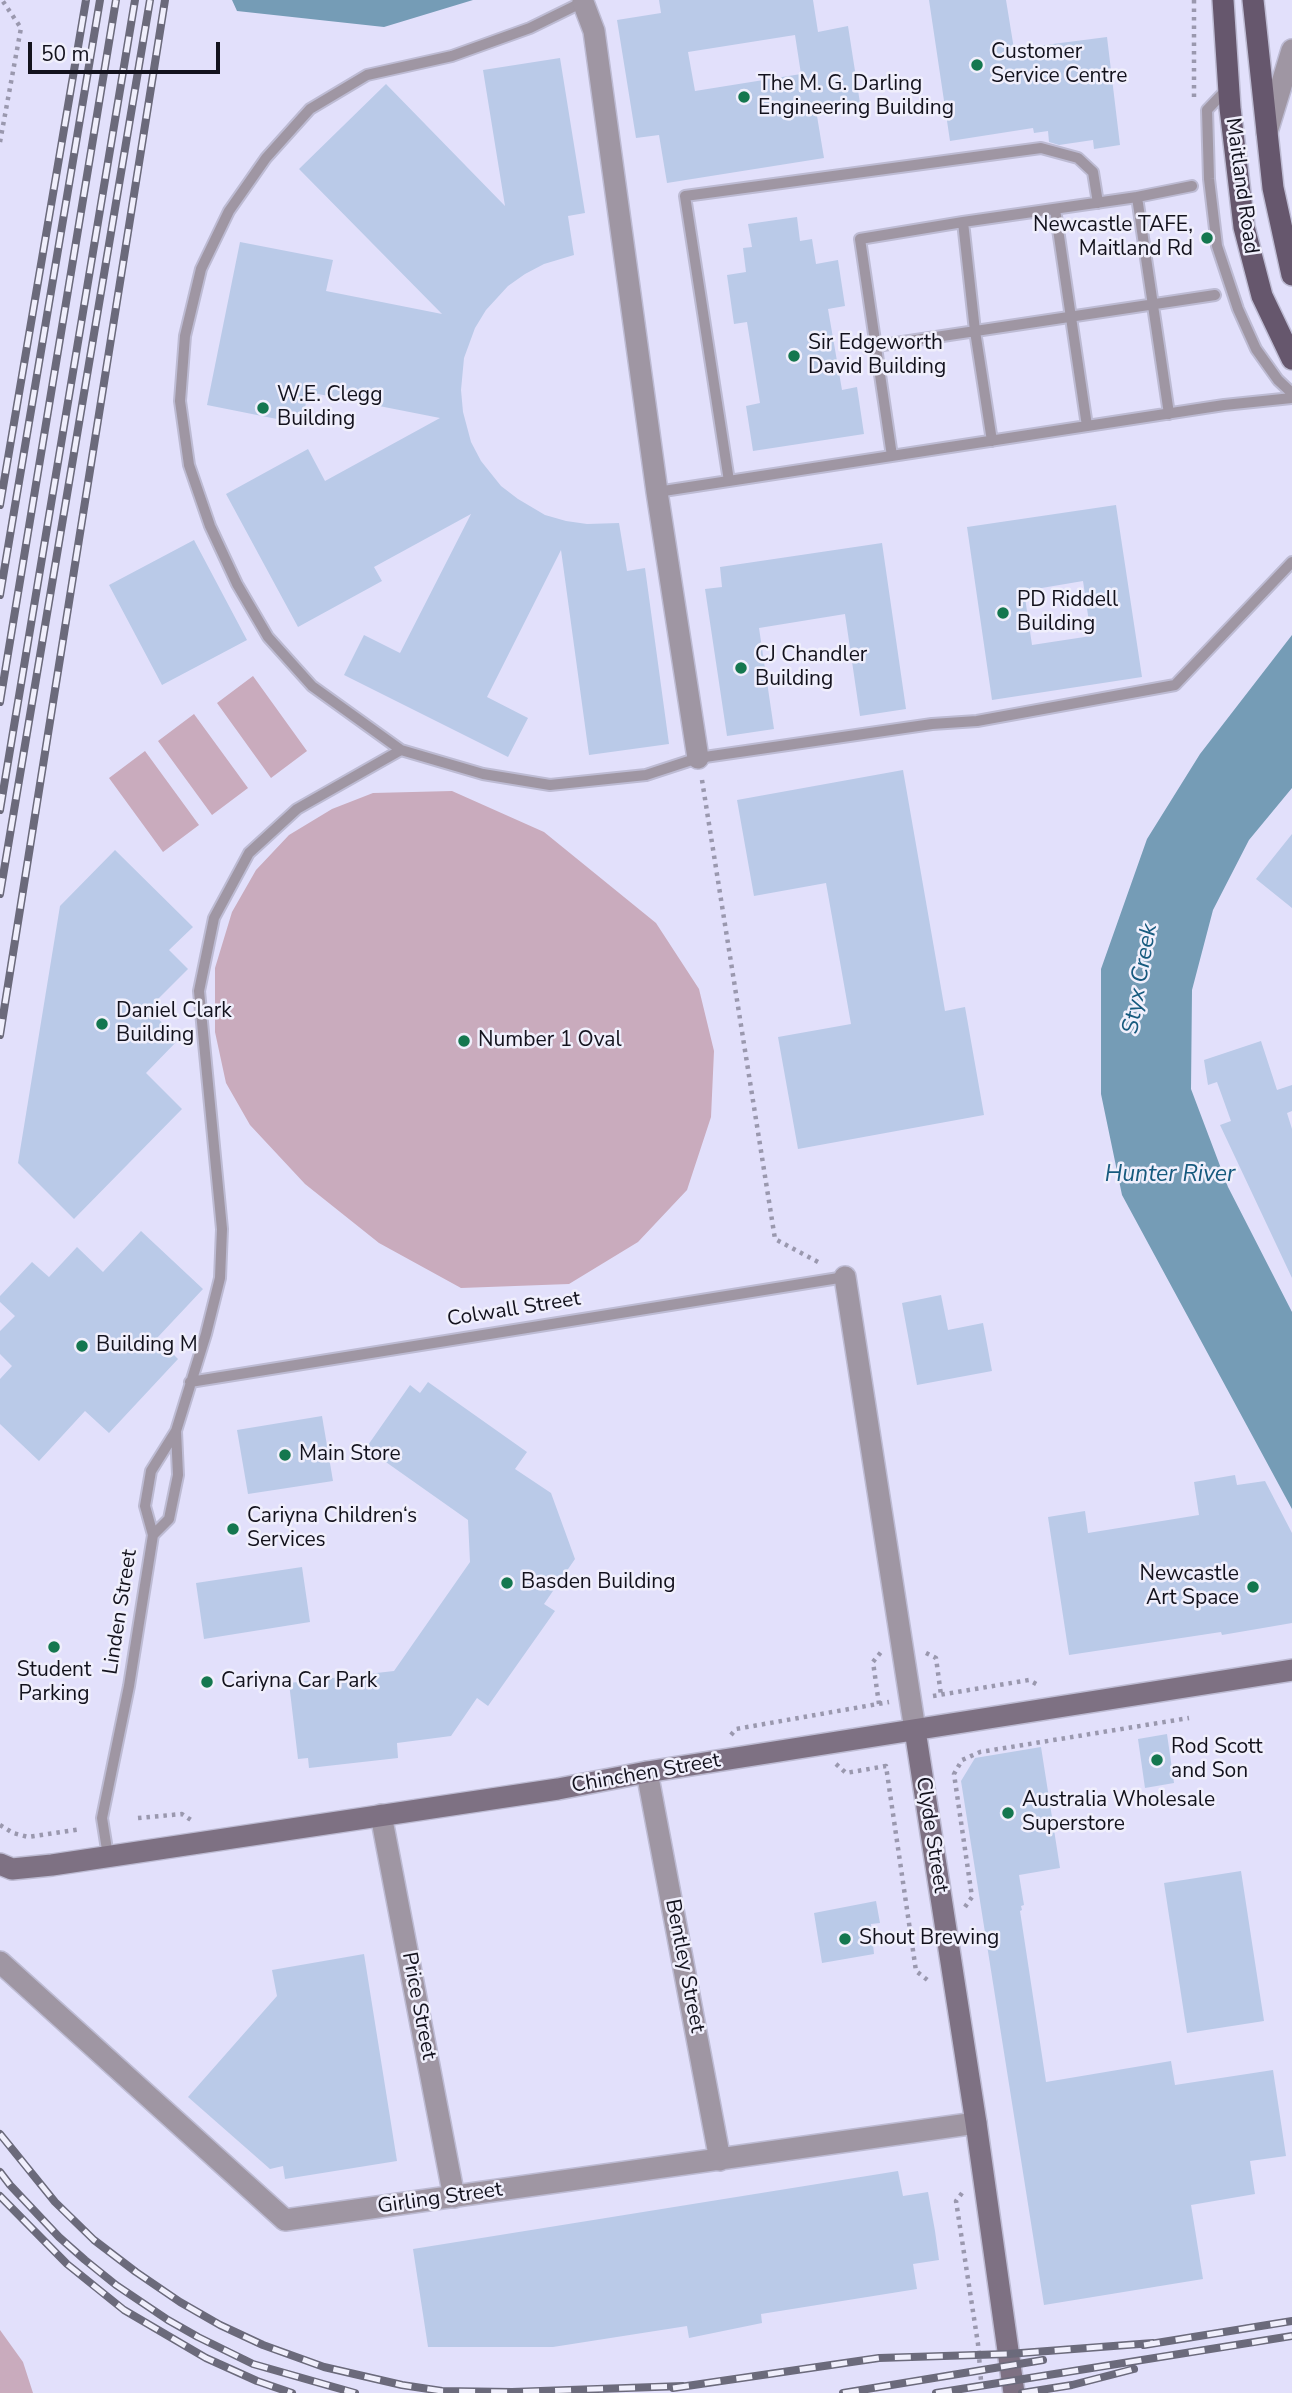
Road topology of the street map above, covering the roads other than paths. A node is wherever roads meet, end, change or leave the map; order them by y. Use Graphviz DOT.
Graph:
graph roads {
  1 [pos="1223,0"];
  2 [pos="1253,0"];
  3 [pos="585,1"];
  4 [pos="1292,50"];
  5 [pos="1228,88"];
  6 [pos="1267,133"];
  7 [pos="1192,186"];
  8 [pos="1137,197"];
  9 [pos="1098,202"];
  10 [pos="1055,209"];
  11 [pos="963,222"];
  12 [pos="1292,275"];
  13 [pos="1215,295"];
  14 [pos="1153,304"];
  15 [pos="1071,316"];
  16 [pos="975,331"];
  17 [pos="876,346"];
  18 [pos="1292,359"];
  19 [pos="1292,396"];
  20 [pos="1169,414"];
  21 [pos="1087,426"];
  22 [pos="992,441"];
  23 [pos="892,456"];
  24 [pos="729,481"];
  25 [pos="657,492"];
  26 [pos="1292,562"];
  27 [pos="401,750"];
  28 [pos="698,758"];
  29 [pos="845,1277"];
  30 [pos="190,1382"];
  31 [pos="176,1431"];
  32 [pos="153,1535"];
  33 [pos="1292,1671"];
  34 [pos="915,1730"];
  35 [pos="648,1773"];
  36 [pos="381,1815"];
  37 [pos="108,1856"];
  38 [pos="0,1864"];
  39 [pos="0,1962"];
  40 [pos="976,2123"];
  41 [pos="720,2160"];
  42 [pos="454,2197"];
  43 [pos="1014,2393"];
  1 -- 5 [label="main road, Maitland Road"];
  2 -- 6 [label="main road, Maitland Road"];
  3 -- 25 [label="street"];
  3 -- 27 [label="lane"];
  4 -- 6 [label="street"];
  5 -- 18 [label="main road, Maitland Road"];
  5 -- 19 [label="lane, Maitland Road"];
  6 -- 12 [label="main road, Maitland Road"];
  7 -- 8 [label="lane"];
  8 -- 9 [label="lane"];
  8 -- 14 [label="lane"];
  9 -- 10 [label="lane"];
  9 -- 24 [label="lane"];
  10 -- 11 [label="lane"];
  10 -- 15 [label="lane"];
  11 -- 16 [label="lane"];
  11 -- 17 [label="lane"];
  13 -- 14 [label="lane"];
  14 -- 15 [label="lane"];
  14 -- 20 [label="lane"];
  15 -- 16 [label="lane"];
  15 -- 21 [label="lane"];
  16 -- 17 [label="lane"];
  16 -- 22 [label="lane"];
  17 -- 23 [label="lane"];
  19 -- 20 [label="lane"];
  20 -- 21 [label="lane"];
  21 -- 22 [label="lane"];
  22 -- 23 [label="lane"];
  23 -- 24 [label="lane"];
  24 -- 25 [label="lane"];
  25 -- 28 [label="street"];
  26 -- 28 [label="lane"];
  27 -- 28 [label="lane"];
  27 -- 30 [label="lane, Linden Street"];
  29 -- 30 [label="lane, Colwall Street"];
  29 -- 34 [label="street, Clyde Street"];
  30 -- 31 [label="lane, Linden Street"];
  31 -- 32 [label="lane"];
  31 -- 32 [label="lane, Linden Street"];
  32 -- 37 [label="lane, Linden Street"];
  33 -- 34 [label="street, Chinchen Street"];
  34 -- 35 [label="street, Chinchen Street"];
  34 -- 40 [label="street, Clyde Street"];
  35 -- 36 [label="street, Chinchen Street"];
  35 -- 41 [label="street, Bentley Street"];
  36 -- 37 [label="street, Chinchen Street"];
  36 -- 42 [label="street, Price Street"];
  37 -- 38 [label="street, Chinchen Street"];
  39 -- 42 [label="street, Girling Street"];
  40 -- 41 [label="street, Girling Street"];
  40 -- 43 [label="street, Clyde Street"];
  41 -- 42 [label="street, Girling Street"];
}
